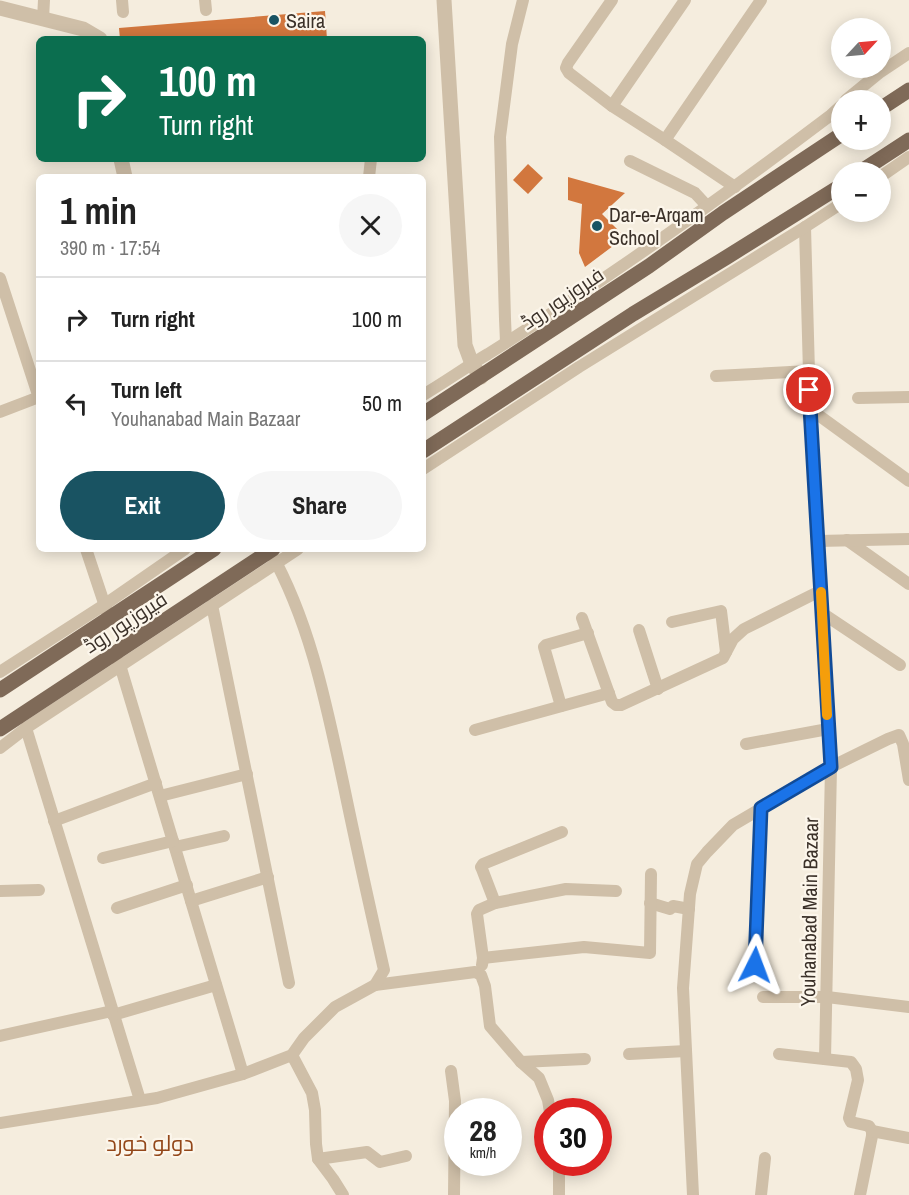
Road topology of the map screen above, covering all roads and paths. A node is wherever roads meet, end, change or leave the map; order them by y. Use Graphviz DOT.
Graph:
graph roads {
  1 [pos="44,0"];
  2 [pos="444,0"];
  3 [pos="523,0"];
  4 [pos="612,0"];
  5 [pos="685,0"];
  6 [pos="761,0"];
  7 [pos="0,8"];
  8 [pos="43,19"];
  9 [pos="95,36"];
  10 [pos="909,53"];
  11 [pos="858,90"];
  12 [pos="909,90"];
  13 [pos="891,102"];
  14 [pos="612,106"];
  15 [pos="831,115"];
  16 [pos="665,140"];
  17 [pos="909,140"];
  18 [pos="831,141"];
  19 [pos="909,158"];
  20 [pos="630,161"];
  21 [pos="875,162"];
  22 [pos="891,170"];
  23 [pos="735,187"];
  24 [pos="831,191"];
  25 [pos="707,206"];
  26 [pos="831,210"];
  27 [pos="805,227"];
  28 [pos="644,260"];
  29 [pos="0,278"];
  30 [pos="562,315"];
  31 [pos="506,342"];
  32 [pos="472,364"];
  33 [pos="809,371"];
  34 [pos="716,376"];
  35 [pos="481,377"];
  36 [pos="36,389"];
  37 [pos="426,393"];
  38 [pos="909,397"];
  39 [pos="858,398"];
  40 [pos="36,399"];
  41 [pos="810,409"];
  42 [pos="0,412"];
  43 [pos="426,412"];
  44 [pos="426,450"];
  45 [pos="426,467"];
  46 [pos="909,481"];
  47 [pos="847,540"];
  48 [pos="909,540"];
  49 [pos="818,541"];
  50 [pos="87,552"];
  51 [pos="181,552"];
  52 [pos="209,552"];
  53 [pos="273,554"];
  54 [pos="909,584"];
  55 [pos="820,591"];
  56 [pos="212,605"];
  57 [pos="107,612"];
  58 [pos="822,613"];
  59 [pos="582,618"];
  60 [pos="672,622"];
  61 [pos="639,630"];
  62 [pos="588,633"];
  63 [pos="726,653"];
  64 [pos="117,660"];
  65 [pos="900,665"];
  66 [pos="0,672"];
  67 [pos="658,688"];
  68 [pos="0,690"];
  69 [pos="609,693"];
  70 [pos="561,706"];
  71 [pos="26,728"];
  72 [pos="0,729"];
  73 [pos="828,729"];
  74 [pos="475,730"];
  75 [pos="904,734"];
  76 [pos="746,744"];
  77 [pos="0,747"];
  78 [pos="831,767"];
  79 [pos="247,774"];
  80 [pos="909,780"];
  81 [pos="156,783"];
  82 [pos="160,796"];
  83 [pos="761,808"];
  84 [pos="54,821"];
  85 [pos="562,832"];
  86 [pos="224,836"];
  87 [pos="174,844"];
  88 [pos="103,858"];
  89 [pos="651,874"];
  90 [pos="268,877"];
  91 [pos="187,885"];
  92 [pos="39,890"];
  93 [pos="0,891"];
  94 [pos="616,891"];
  95 [pos="191,901"];
  96 [pos="495,903"];
  97 [pos="650,903"];
  98 [pos="117,908"];
  99 [pos="689,909"];
  100 [pos="483,958"];
  101 [pos="755,965"];
  102 [pos="481,975"];
  103 [pos="289,983"];
  104 [pos="216,985"];
  105 [pos="375,985"];
  106 [pos="826,997"];
  107 [pos="763,998"];
  108 [pos="909,1006"];
  109 [pos="113,1013"];
  110 [pos="0,1036"];
  111 [pos="686,1051"];
  112 [pos="629,1054"];
  113 [pos="779,1054"];
  114 [pos="292,1055"];
  115 [pos="585,1059"];
  116 [pos="825,1059"];
  117 [pos="521,1062"];
  118 [pos="451,1071"];
  119 [pos="243,1074"];
  120 [pos="547,1098"];
  121 [pos="140,1100"];
  122 [pos="0,1123"];
  123 [pos="872,1131"];
  124 [pos="909,1138"];
  125 [pos="406,1156"];
  126 [pos="765,1158"];
  127 [pos="318,1159"];
  128 [pos="559,1176"];
  129 [pos="343,1195"];
  130 [pos="454,1195"];
  131 [pos="559,1195"];
  132 [pos="693,1195"];
  133 [pos="761,1195"];
  134 [pos="860,1195"];
  1 -- 8 [label="street"];
  2 -- 32 [label="street"];
  3 -- 31 [label="street"];
  4 -- 14 [label="street"];
  5 -- 14 [label="street"];
  6 -- 16 [label="street"];
  7 -- 8 [label="street"];
  8 -- 9 [label="street"];
  10 -- 11 [label="street"];
  12 -- 13 [label="main road"];
  14 -- 16 [label="street"];
  15 -- 23 [label="street"];
  16 -- 23 [label="street"];
  17 -- 21 [label="main road"];
  18 -- 28 [label="main road, فیروزپور روڈ"];
  19 -- 22 [label="street"];
  20 -- 25 [label="street"];
  23 -- 25 [label="street"];
  24 -- 44 [label="main road"];
  25 -- 28 [label="street"];
  26 -- 27 [label="street"];
  27 -- 33 [label="street, Youhanabad Main Bazaar"];
  27 -- 45 [label="street"];
  28 -- 30 [label="main road, فیروزپور روڈ"];
  29 -- 36 [label="street"];
  30 -- 31 [label="street"];
  30 -- 35 [label="main road, فیروزپور روڈ"];
  31 -- 32 [label="street"];
  32 -- 35 [label="street"];
  32 -- 37 [label="street"];
  33 -- 34 [label="street"];
  33 -- 41 [label="street, Youhanabad Main Bazaar"];
  35 -- 43 [label="main road, فیروزپور روڈ"];
  38 -- 39 [label="street"];
  40 -- 42 [label="street"];
  41 -- 46 [label="street"];
  41 -- 49 [label="street, Youhanabad Main Bazaar"];
  47 -- 48 [label="street"];
  47 -- 49 [label="street"];
  47 -- 54 [label="street"];
  49 -- 55 [label="street, Youhanabad Main Bazaar"];
  50 -- 57 [label="street"];
  51 -- 57 [label="street"];
  52 -- 57 [label="main road, فیروزپور روڈ"];
  53 -- 56 [label="street"];
  53 -- 64 [label="main road, فیروزپور روڈ"];
  53 -- 105 [label="street"];
  55 -- 58 [label="street, Youhanabad Main Bazaar"];
  55 -- 63 [label="street"];
  56 -- 64 [label="street"];
  56 -- 79 [label="street"];
  57 -- 66 [label="street"];
  57 -- 68 [label="main road, فیروزپور روڈ"];
  58 -- 65 [label="street"];
  58 -- 73 [label="street, Youhanabad Main Bazaar"];
  59 -- 62 [label="street"];
  60 -- 63 [label="street"];
  61 -- 67 [label="street"];
  62 -- 69 [label="street"];
  62 -- 70 [label="street"];
  63 -- 67 [label="street"];
  64 -- 71 [label="street"];
  64 -- 72 [label="main road, فیروزپور روڈ"];
  64 -- 81 [label="street"];
  67 -- 69 [label="street"];
  69 -- 70 [label="street"];
  70 -- 74 [label="street"];
  71 -- 77 [label="street"];
  71 -- 84 [label="street"];
  73 -- 76 [label="street"];
  73 -- 78 [label="street, Youhanabad Main Bazaar"];
  75 -- 78 [label="street"];
  75 -- 80 [label="street"];
  78 -- 83 [label="street"];
  78 -- 106 [label="street, Youhanabad Main Bazaar"];
  79 -- 82 [label="street"];
  79 -- 90 [label="street"];
  81 -- 82 [label="street"];
  81 -- 84 [label="street"];
  82 -- 87 [label="street"];
  83 -- 99 [label="street"];
  83 -- 101 [label="street"];
  84 -- 109 [label="street"];
  85 -- 96 [label="street"];
  86 -- 87 [label="street"];
  87 -- 88 [label="street"];
  87 -- 91 [label="street"];
  89 -- 97 [label="street"];
  90 -- 95 [label="street"];
  90 -- 103 [label="street"];
  91 -- 95 [label="street"];
  91 -- 98 [label="street"];
  92 -- 93 [label="street"];
  94 -- 96 [label="street"];
  95 -- 104 [label="street"];
  96 -- 100 [label="street"];
  97 -- 99 [label="street"];
  97 -- 100 [label="street"];
  99 -- 111 [label="street"];
  100 -- 102 [label="street"];
  102 -- 105 [label="street"];
  102 -- 117 [label="street"];
  104 -- 109 [label="street"];
  104 -- 119 [label="street"];
  105 -- 114 [label="street"];
  106 -- 107 [label="street"];
  106 -- 108 [label="street"];
  106 -- 116 [label="street, Youhanabad Main Bazaar"];
  109 -- 110 [label="street"];
  109 -- 121 [label="street"];
  111 -- 112 [label="street"];
  111 -- 132 [label="street"];
  113 -- 116 [label="street"];
  114 -- 119 [label="street"];
  114 -- 127 [label="street"];
  115 -- 117 [label="street"];
  116 -- 123 [label="street"];
  117 -- 120 [label="street"];
  118 -- 130 [label="street"];
  119 -- 121 [label="street"];
  121 -- 122 [label="street"];
  123 -- 124 [label="street"];
  123 -- 134 [label="street"];
  125 -- 127 [label="street"];
  126 -- 133 [label="street"];
  127 -- 129 [label="street"];
  128 -- 131 [label="street"];
}
